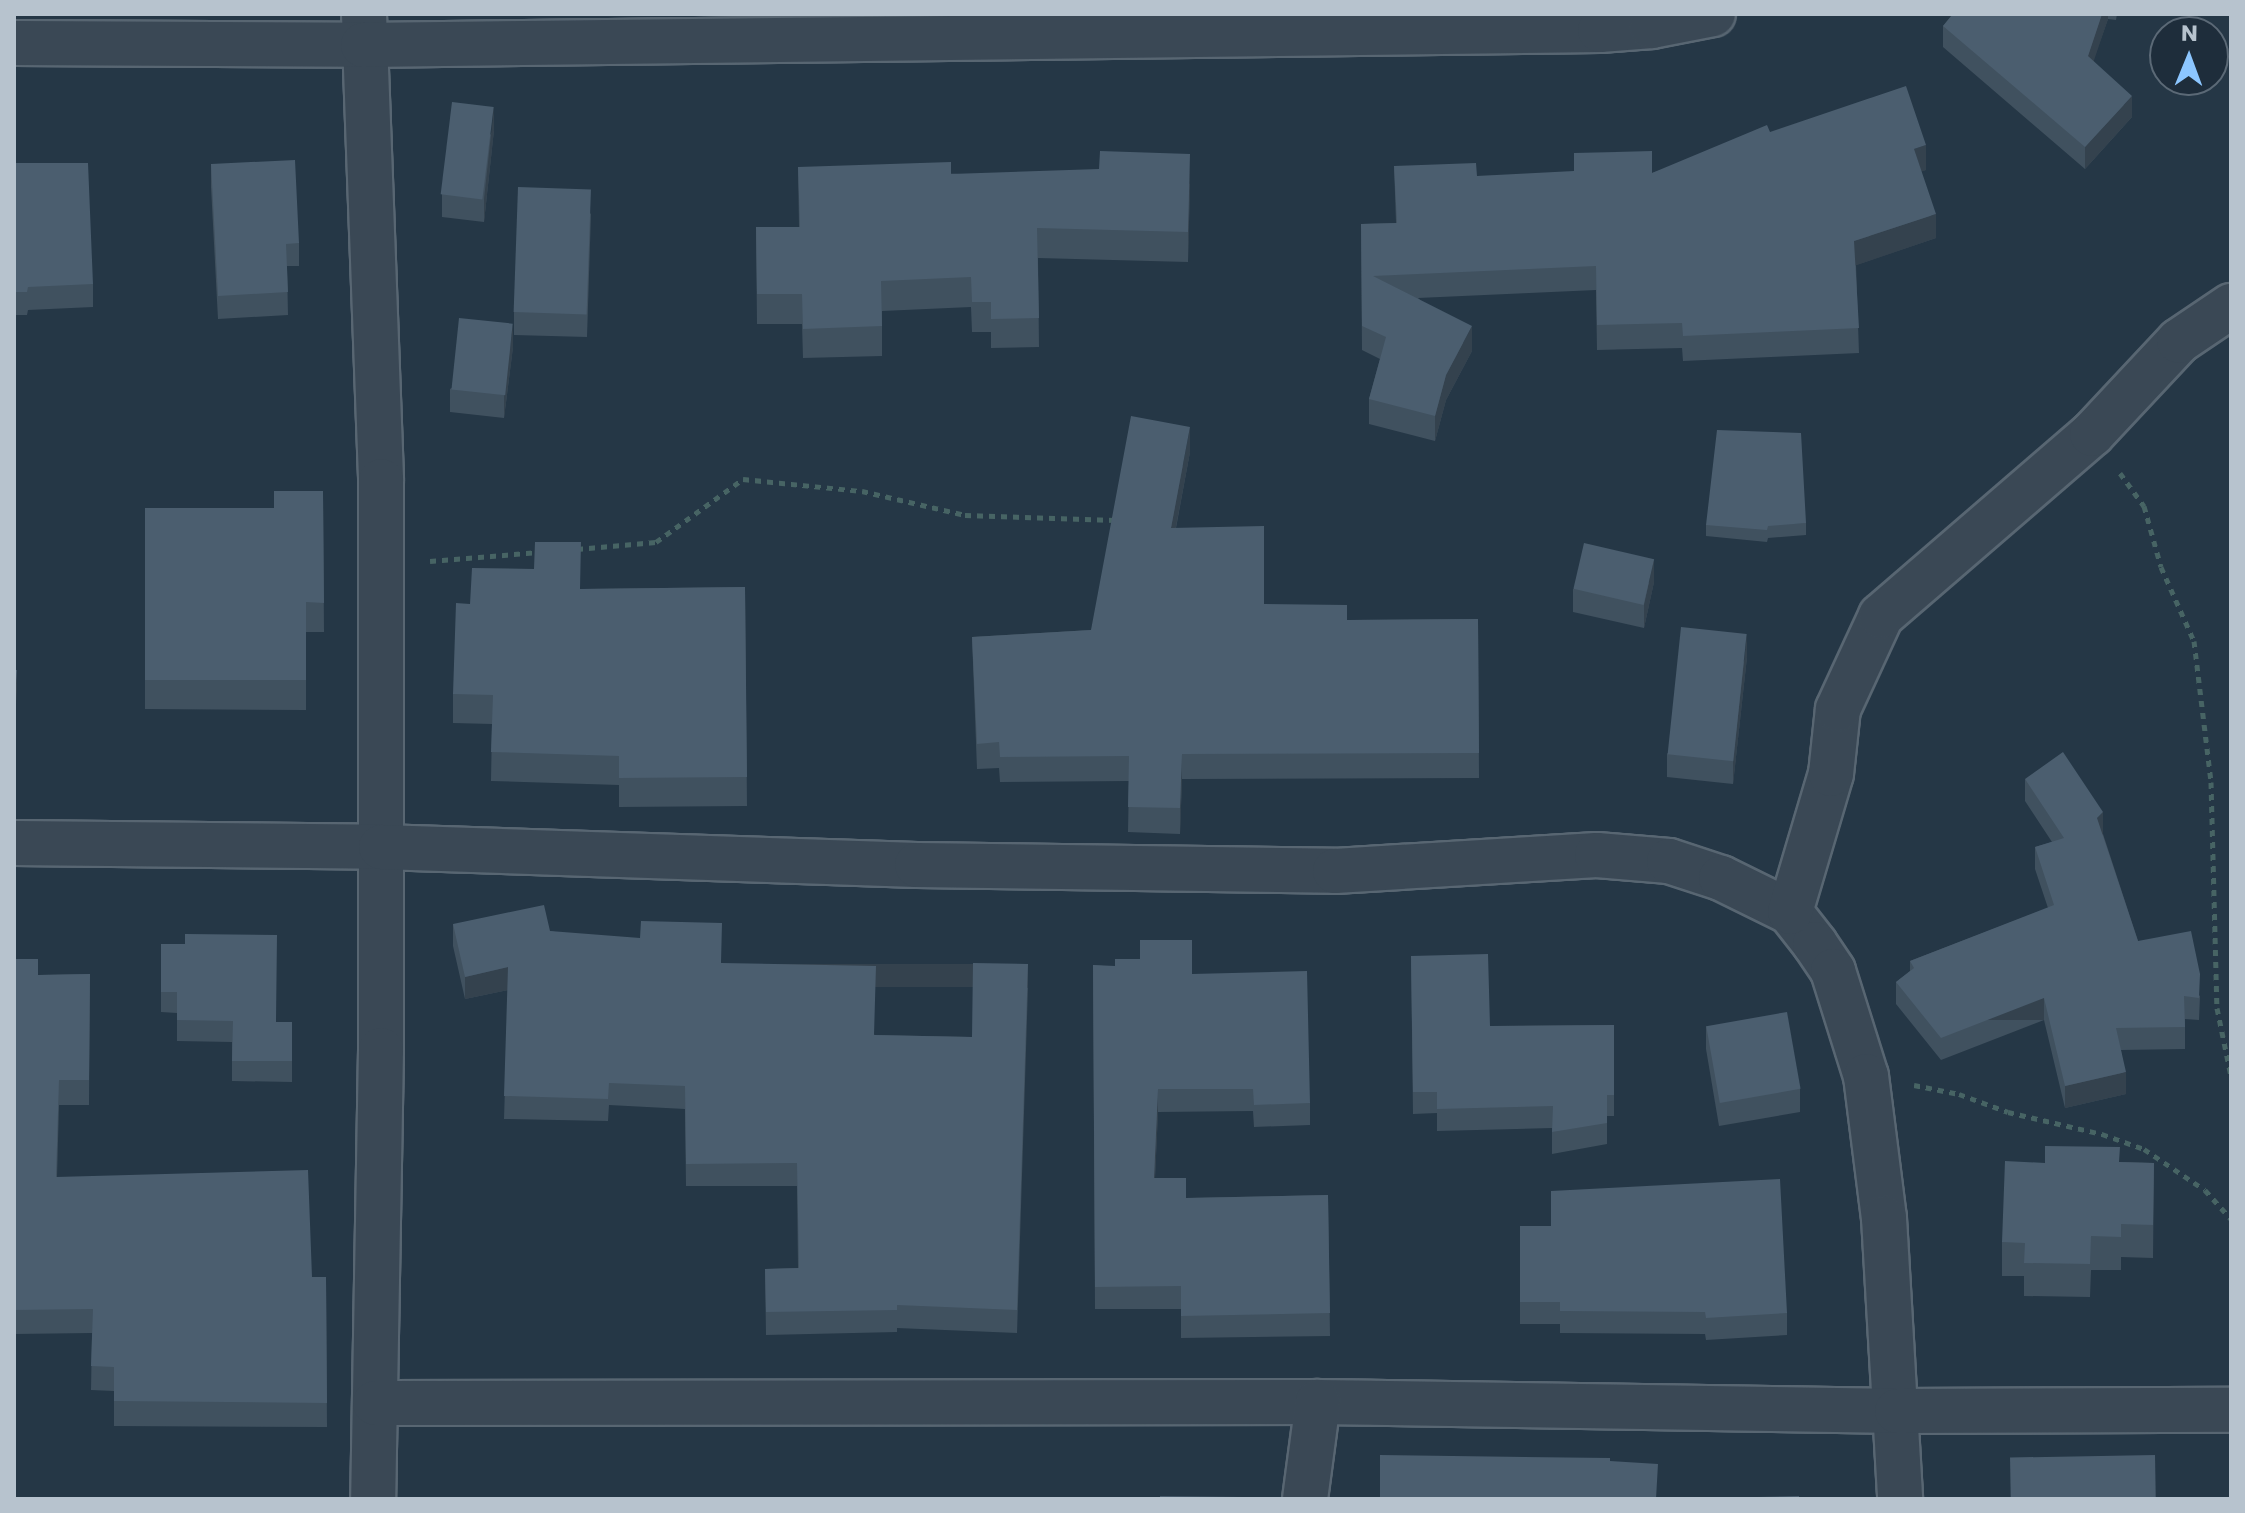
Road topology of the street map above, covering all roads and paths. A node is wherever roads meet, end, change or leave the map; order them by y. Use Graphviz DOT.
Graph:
graph roads {
  1 [pos="1713,14"];
  2 [pos="364,30"];
  3 [pos="14,43"];
  4 [pos="2231,306"];
  5 [pos="2092,434"];
  6 [pos="1126,520"];
  7 [pos="564,550"];
  8 [pos="549,551"];
  9 [pos="381,565"];
  10 [pos="14,843"];
  11 [pos="381,847"];
  12 [pos="1790,912"];
  13 [pos="1866,1076"];
  14 [pos="2231,1076"];
  15 [pos="2231,1219"];
  16 [pos="1318,1402"];
  17 [pos="375,1403"];
  18 [pos="2231,1410"];
  19 [pos="1897,1411"];
  20 [pos="373,1499"];
  21 [pos="1305,1499"];
  22 [pos="1900,1499"];
  1 -- 2 [label="street"];
  2 -- 3 [label="street"];
  2 -- 9 [label="street"];
  4 -- 5 [label="street"];
  5 -- 12 [label="street"];
  5 -- 14 [label="path"];
  6 -- 7 [label="path"];
  8 -- 9 [label="path"];
  9 -- 11 [label="street"];
  10 -- 11 [label="street"];
  11 -- 12 [label="street"];
  11 -- 17 [label="street"];
  12 -- 13 [label="street"];
  13 -- 15 [label="path"];
  13 -- 19 [label="street"];
  16 -- 17 [label="street"];
  16 -- 19 [label="street"];
  16 -- 21 [label="street"];
  17 -- 20 [label="street"];
  18 -- 19 [label="street"];
  19 -- 22 [label="street"];
}
